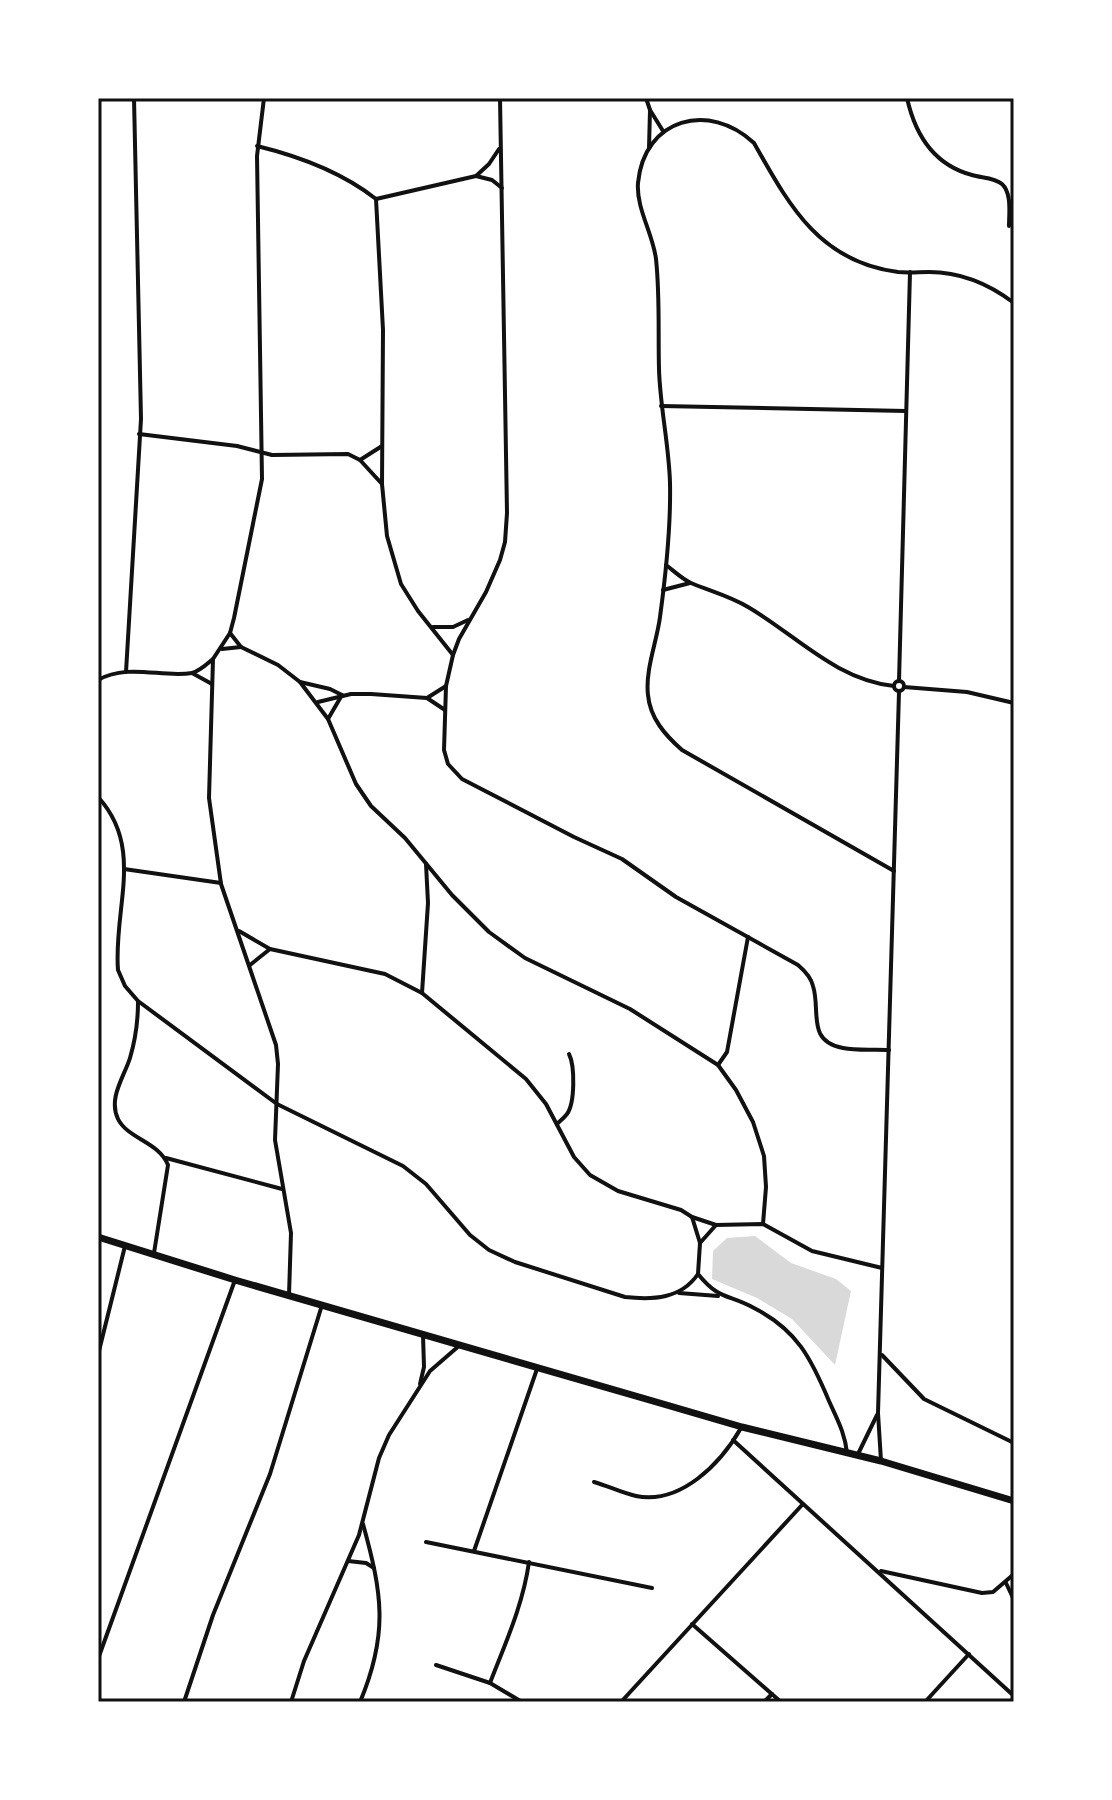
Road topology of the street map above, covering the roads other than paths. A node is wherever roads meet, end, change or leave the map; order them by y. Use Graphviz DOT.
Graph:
graph roads {
  1 [pos="134,98"];
  2 [pos="264,98"];
  3 [pos="500,98"];
  4 [pos="646,98"];
  5 [pos="907,98"];
  6 [pos="650,110"];
  7 [pos="663,131"];
  8 [pos="257,146"];
  9 [pos="501,147"];
  10 [pos="649,148"];
  11 [pos="476,176"];
  12 [pos="502,188"];
  13 [pos="376,199"];
  14 [pos="1009,226"];
  15 [pos="1012,247"];
  16 [pos="1014,259"];
  17 [pos="910,272"];
  18 [pos="1013,301"];
  19 [pos="661,406"];
  20 [pos="906,411"];
  21 [pos="139,434"];
  22 [pos="382,445"];
  23 [pos="261,452"];
  24 [pos="360,460"];
  25 [pos="382,484"];
  26 [pos="666,565"];
  27 [pos="690,583"];
  28 [pos="663,590"];
  29 [pos="468,620"];
  30 [pos="433,627"];
  31 [pos="230,633"];
  32 [pos="241,647"];
  33 [pos="222,649"];
  34 [pos="453,655"];
  35 [pos="213,659"];
  36 [pos="126,672"];
  37 [pos="192,673"];
  38 [pos="98,680"];
  39 [pos="899,681"];
  40 [pos="300,682"];
  41 [pos="212,684"];
  42 [pos="446,686"];
  43 [pos="894,686"];
  44 [pos="904,687"];
  45 [pos="899,692"];
  46 [pos="342,695"];
  47 [pos="427,698"];
  48 [pos="318,702"];
  49 [pos="1014,703"];
  50 [pos="445,710"];
  51 [pos="328,719"];
  52 [pos="98,797"];
  53 [pos="426,864"];
  54 [pos="124,869"];
  55 [pos="894,871"];
  56 [pos="221,884"];
  57 [pos="237,930"];
  58 [pos="748,937"];
  59 [pos="270,949"];
  60 [pos="250,965"];
  61 [pos="422,993"];
  62 [pos="138,1001"];
  63 [pos="889,1050"];
  64 [pos="569,1054"];
  65 [pos="718,1065"];
  66 [pos="277,1104"];
  67 [pos="557,1124"];
  68 [pos="166,1158"];
  69 [pos="282,1189"];
  70 [pos="692,1217"];
  71 [pos="763,1224"];
  72 [pos="716,1225"];
  73 [pos="98,1237"];
  74 [pos="700,1243"];
  75 [pos="125,1246"];
  76 [pos="153,1255"];
  77 [pos="882,1268"];
  78 [pos="698,1274"];
  79 [pos="235,1280"];
  80 [pos="677,1293"];
  81 [pos="289,1295"];
  82 [pos="722,1297"];
  83 [pos="322,1305"];
  84 [pos="423,1334"];
  85 [pos="461,1345"];
  86 [pos="881,1353"];
  87 [pos="98,1355"];
  88 [pos="538,1366"];
  89 [pos="420,1384"];
  90 [pos="878,1413"];
  91 [pos="742,1427"];
  92 [pos="733,1440"];
  93 [pos="1014,1443"];
  94 [pos="847,1453"];
  95 [pos="857,1455"];
  96 [pos="881,1461"];
  97 [pos="594,1482"];
  98 [pos="1014,1501"];
  99 [pos="802,1505"];
  100 [pos="362,1522"];
  101 [pos="426,1542"];
  102 [pos="474,1551"];
  103 [pos="348,1561"];
  104 [pos="529,1562"];
  105 [pos="374,1568"];
  106 [pos="879,1571"];
  107 [pos="1014,1574"];
  108 [pos="1006,1583"];
  109 [pos="652,1588"];
  110 [pos="1014,1600"];
  111 [pos="692,1624"];
  112 [pos="969,1654"];
  113 [pos="98,1659"];
  114 [pos="436,1665"];
  115 [pos="490,1683"];
  116 [pos="772,1694"];
  117 [pos="1014,1696"];
  118 [pos="184,1702"];
  119 [pos="291,1702"];
  120 [pos="360,1702"];
  121 [pos="522,1702"];
  122 [pos="621,1702"];
  123 [pos="764,1702"];
  124 [pos="781,1702"];
  125 [pos="925,1702"];
  1 -- 21 [label="street"];
  2 -- 8 [label="street"];
  3 -- 9 [label="street"];
  4 -- 6 [label="street"];
  5 -- 14 [label="street"];
  6 -- 7 [label="street"];
  6 -- 10 [label="street"];
  7 -- 10 [label="street"];
  7 -- 17 [label="street"];
  8 -- 13 [label="street"];
  8 -- 23 [label="street"];
  9 -- 11 [label="street"];
  9 -- 12 [label="street"];
  10 -- 19 [label="street"];
  11 -- 12 [label="street"];
  11 -- 13 [label="street"];
  12 -- 29 [label="street"];
  13 -- 22 [label="street"];
  15 -- 16 [label="lane"];
  17 -- 18 [label="street"];
  17 -- 20 [label="street"];
  19 -- 20 [label="street"];
  19 -- 26 [label="street"];
  20 -- 39 [label="street"];
  21 -- 23 [label="street"];
  21 -- 36 [label="street"];
  22 -- 24 [label="street"];
  22 -- 25 [label="street"];
  23 -- 24 [label="street"];
  23 -- 31 [label="street"];
  24 -- 25 [label="street"];
  25 -- 30 [label="street"];
  26 -- 27 [label="street"];
  26 -- 28 [label="street"];
  27 -- 28 [label="street"];
  27 -- 43 [label="street"];
  28 -- 55 [label="street"];
  29 -- 30 [label="street"];
  29 -- 34 [label="street"];
  30 -- 34 [label="street"];
  31 -- 32 [label="street"];
  31 -- 33 [label="street"];
  32 -- 33 [label="street"];
  32 -- 40 [label="street"];
  33 -- 35 [label="street"];
  34 -- 42 [label="street"];
  35 -- 37 [label="street"];
  35 -- 41 [label="street"];
  36 -- 37 [label="street"];
  36 -- 38 [label="street"];
  37 -- 41 [label="street"];
  39 -- 43 [label="street"];
  39 -- 44 [label="street"];
  40 -- 46 [label="street"];
  40 -- 48 [label="street"];
  41 -- 56 [label="street"];
  42 -- 47 [label="street"];
  42 -- 50 [label="street"];
  43 -- 45 [label="street"];
  44 -- 45 [label="street"];
  44 -- 49 [label="street"];
  45 -- 55 [label="street"];
  46 -- 47 [label="street"];
  46 -- 48 [label="street"];
  46 -- 51 [label="street"];
  47 -- 50 [label="street"];
  48 -- 51 [label="street"];
  50 -- 58 [label="street"];
  51 -- 53 [label="street"];
  52 -- 54 [label="street"];
  53 -- 61 [label="street"];
  53 -- 65 [label="street"];
  54 -- 56 [label="street"];
  54 -- 62 [label="street"];
  55 -- 63 [label="street"];
  56 -- 57 [label="street"];
  57 -- 59 [label="street"];
  57 -- 60 [label="street"];
  58 -- 63 [label="street"];
  58 -- 65 [label="street"];
  59 -- 60 [label="street"];
  59 -- 61 [label="street"];
  60 -- 66 [label="street"];
  61 -- 67 [label="street"];
  62 -- 66 [label="street"];
  62 -- 68 [label="street"];
  63 -- 77 [label="street"];
  64 -- 67 [label="street"];
  65 -- 71 [label="street"];
  66 -- 69 [label="street"];
  66 -- 80 [label="street"];
  67 -- 70 [label="street"];
  68 -- 69 [label="street"];
  68 -- 76 [label="street"];
  69 -- 81 [label="street"];
  70 -- 72 [label="street"];
  70 -- 74 [label="street"];
  71 -- 72 [label="street"];
  71 -- 77 [label="street"];
  72 -- 74 [label="street"];
  73 -- 75 [label="main road"];
  74 -- 78 [label="street"];
  75 -- 76 [label="main road"];
  75 -- 87 [label="street"];
  76 -- 79 [label="main road"];
  77 -- 86 [label="street"];
  78 -- 80 [label="street"];
  78 -- 82 [label="street"];
  79 -- 81 [label="main road"];
  79 -- 113 [label="street"];
  80 -- 82 [label="street"];
  81 -- 83 [label="main road"];
  82 -- 94 [label="street"];
  83 -- 84 [label="main road"];
  83 -- 118 [label="street"];
  84 -- 85 [label="main road"];
  84 -- 89 [label="street"];
  85 -- 88 [label="main road"];
  85 -- 89 [label="street"];
  86 -- 90 [label="street"];
  86 -- 93 [label="street"];
  88 -- 91 [label="main road"];
  88 -- 102 [label="street"];
  89 -- 100 [label="street"];
  90 -- 95 [label="street"];
  90 -- 96 [label="street"];
  91 -- 92 [label="street"];
  91 -- 94 [label="main road"];
  92 -- 97 [label="street"];
  92 -- 99 [label="street"];
  94 -- 95 [label="main road"];
  95 -- 96 [label="main road"];
  96 -- 98 [label="main road"];
  99 -- 106 [label="street"];
  99 -- 111 [label="street"];
  100 -- 103 [label="street"];
  100 -- 105 [label="street"];
  101 -- 102 [label="street"];
  102 -- 104 [label="street"];
  103 -- 105 [label="street"];
  103 -- 119 [label="street"];
  104 -- 109 [label="street"];
  104 -- 115 [label="street"];
  105 -- 120 [label="street"];
  106 -- 108 [label="street"];
  106 -- 112 [label="street"];
  107 -- 108 [label="street"];
  108 -- 110 [label="street"];
  111 -- 116 [label="street"];
  111 -- 122 [label="street"];
  112 -- 117 [label="street"];
  112 -- 125 [label="street"];
  114 -- 115 [label="street"];
  115 -- 121 [label="street"];
  116 -- 123 [label="street"];
  116 -- 124 [label="street"];
}
